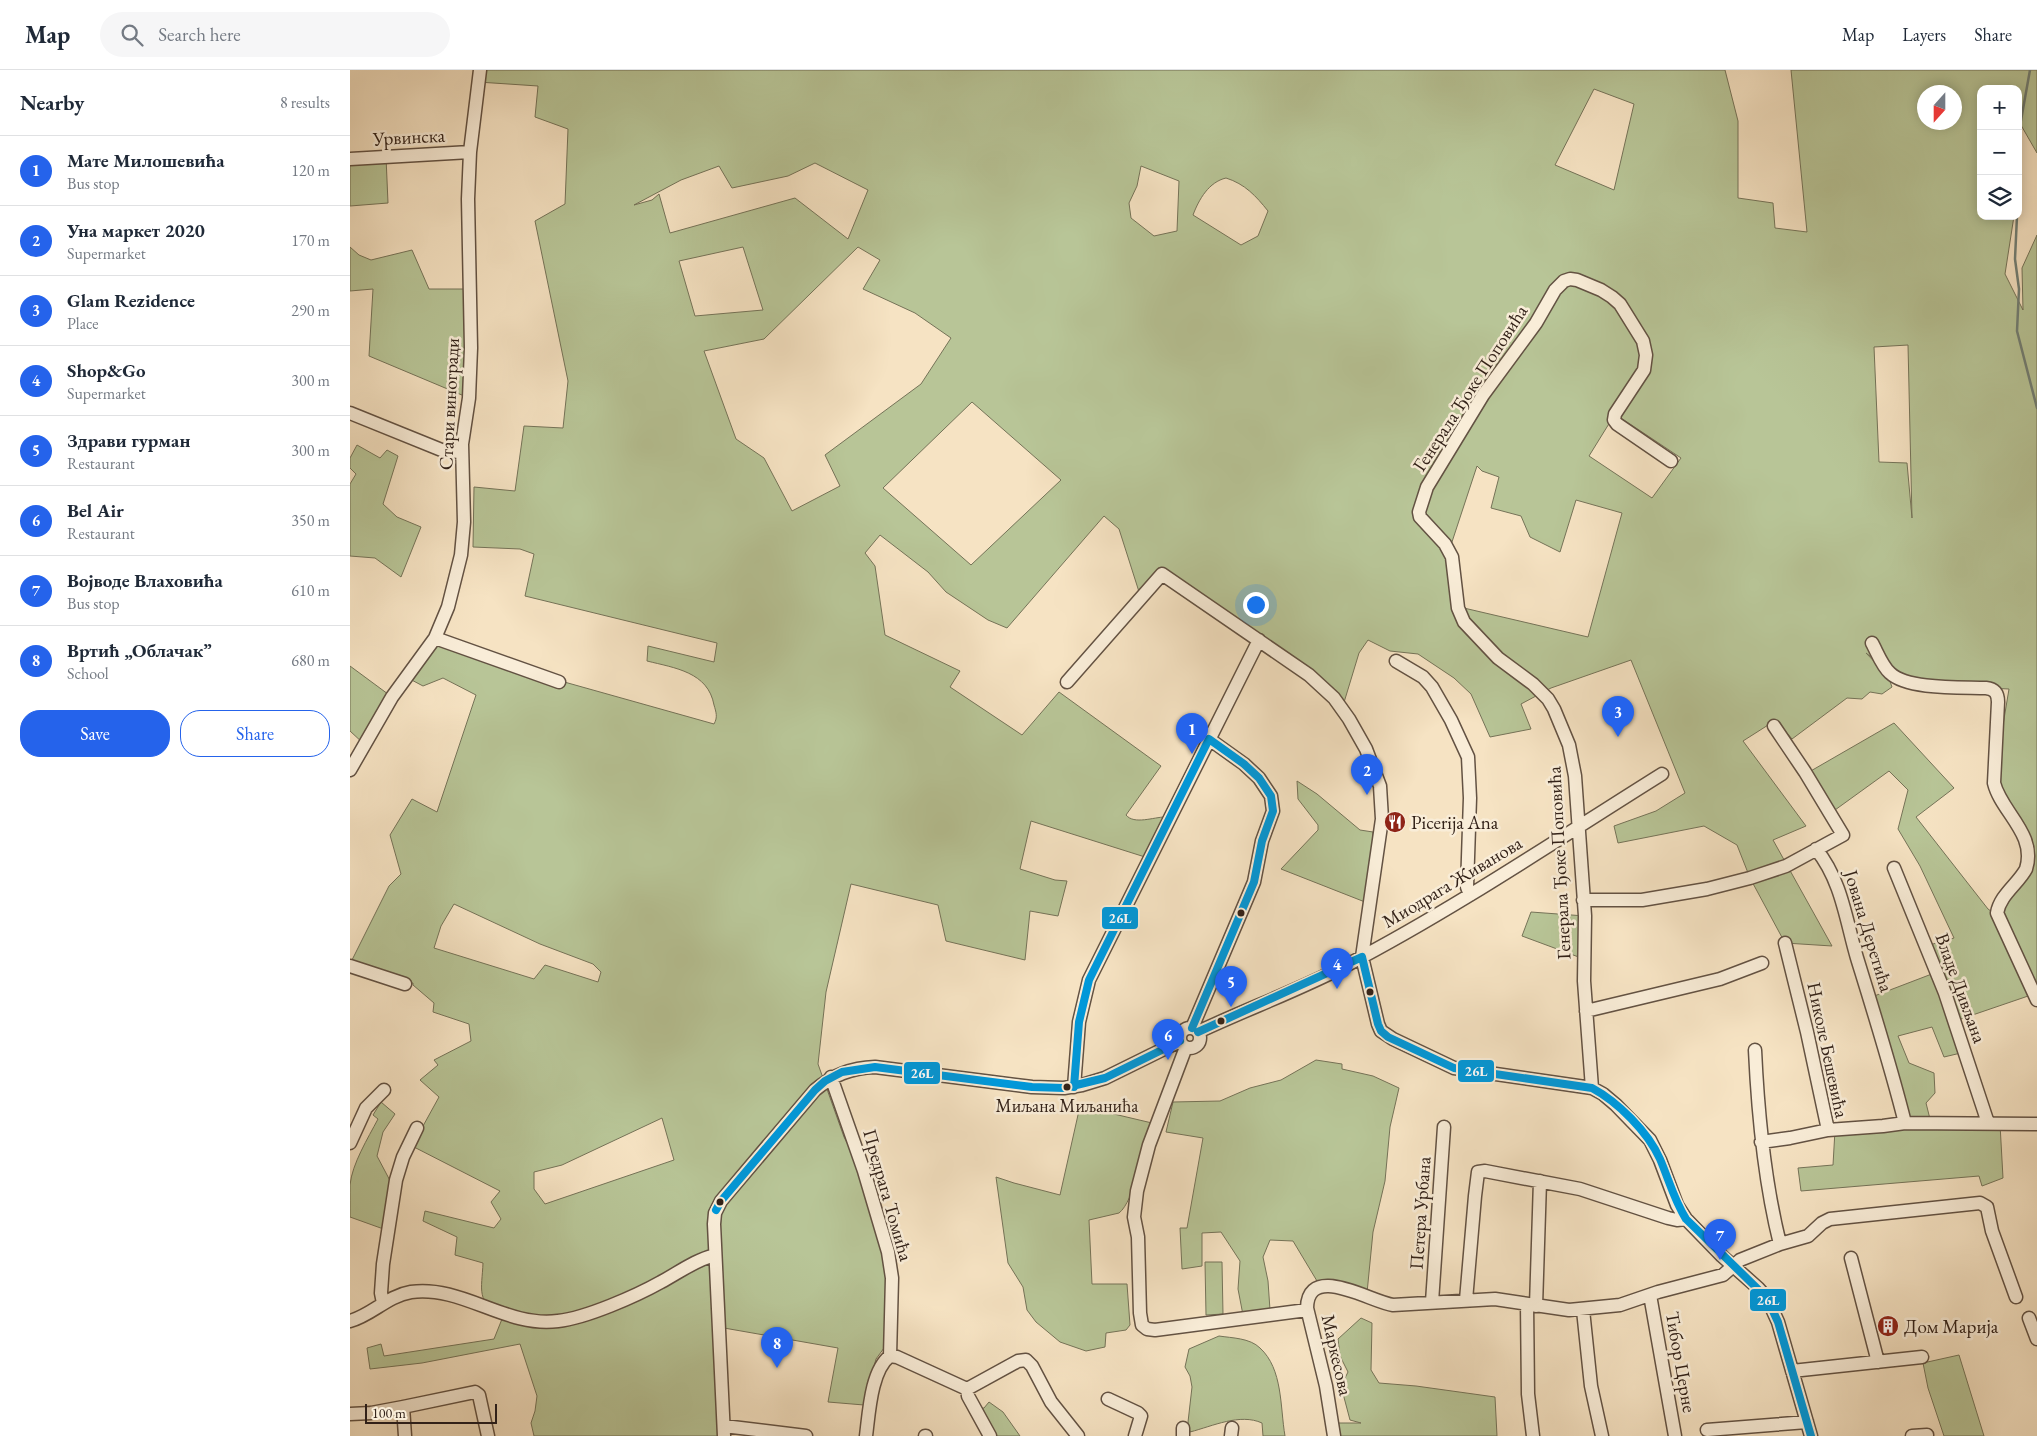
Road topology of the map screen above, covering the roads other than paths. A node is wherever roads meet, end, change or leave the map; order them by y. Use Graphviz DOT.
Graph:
graph roads {
  1 [pos="480,70"];
  2 [pos="470,152"];
  3 [pos="350,159"];
  4 [pos="350,413"];
  5 [pos="462,452"];
  6 [pos="1671,461"];
  7 [pos="435,638"];
  8 [pos="1259,640"];
  9 [pos="1872,643"];
  10 [pos="1396,661"];
  11 [pos="559,682"];
  12 [pos="1067,682"];
  13 [pos="1774,726"];
  14 [pos="1209,739"];
  15 [pos="350,770"];
  16 [pos="1662,774"];
  17 [pos="1578,826"];
  18 [pos="1816,849"];
  19 [pos="1894,868"];
  20 [pos="1470,895"];
  21 [pos="1583,900"];
  22 [pos="1786,943"];
  23 [pos="1362,956"];
  24 [pos="1762,963"];
  25 [pos="350,966"];
  26 [pos="405,984"];
  27 [pos="2037,1000"];
  28 [pos="1586,1011"];
  29 [pos="1195,1030"];
  30 [pos="1183,1044"];
  31 [pos="1755,1050"];
  32 [pos="831,1078"];
  33 [pos="1074,1087"];
  34 [pos="1592,1088"];
  35 [pos="384,1090"];
  36 [pos="1905,1122"];
  37 [pos="1988,1123"];
  38 [pos="2037,1124"];
  39 [pos="1444,1127"];
  40 [pos="417,1128"];
  41 [pos="1828,1130"];
  42 [pos="1761,1142"];
  43 [pos="350,1143"];
  44 [pos="1540,1181"];
  45 [pos="1686,1219"];
  46 [pos="1780,1244"];
  47 [pos="714,1255"];
  48 [pos="1851,1258"];
  49 [pos="1732,1266"];
  50 [pos="1650,1295"];
  51 [pos="2016,1297"];
  52 [pos="1466,1300"];
  53 [pos="1432,1302"];
  54 [pos="383,1303"];
  55 [pos="1532,1305"];
  56 [pos="1307,1310"];
  57 [pos="1583,1310"];
  58 [pos="2029,1318"];
  59 [pos="350,1321"];
  60 [pos="2037,1339"];
  61 [pos="890,1356"];
  62 [pos="1922,1357"];
  63 [pos="1878,1362"];
  64 [pos="1792,1371"];
  65 [pos="967,1389"];
  66 [pos="1108,1400"];
  67 [pos="403,1407"];
  68 [pos="350,1414"];
  69 [pos="1807,1422"];
  70 [pos="1707,1430"];
  71 [pos="724,1431"];
  72 [pos="1927,1435"];
  73 [pos="405,1436"];
  74 [pos="488,1436"];
  75 [pos="806,1436"];
  76 [pos="866,1436"];
  77 [pos="990,1436"];
  78 [pos="1078,1436"];
  79 [pos="1135,1436"];
  80 [pos="1334,1436"];
  81 [pos="1533,1436"];
  82 [pos="1602,1436"];
  83 [pos="1675,1436"];
  84 [pos="1811,1436"];
  85 [pos="1912,1436"];
  1 -- 2 [label="street, Стари виногради"];
  2 -- 3 [label="street, Урвинска"];
  2 -- 5 [label="street, Стари виногради"];
  4 -- 5 [label="street"];
  5 -- 7 [label="street, Стари виногради"];
  6 -- 17 [label="street, Генерала Ђоке Поповића"];
  7 -- 11 [label="street"];
  7 -- 15 [label="street, Стари виногради"];
  8 -- 12 [label="street"];
  8 -- 14 [label="street"];
  8 -- 23 [label="street"];
  9 -- 27 [label="street"];
  10 -- 20 [label="street"];
  13 -- 18 [label="street"];
  14 -- 29 [label="street"];
  14 -- 33 [label="street"];
  16 -- 17 [label="street, Миодрага Живанова"];
  17 -- 20 [label="street, Миодрага Живанова"];
  17 -- 21 [label="street, Генерала Ђоке Поповића"];
  18 -- 21 [label="street"];
  18 -- 36 [label="street, Јована Деретића"];
  19 -- 37 [label="street, Владе Дивљана"];
  20 -- 23 [label="street, Миодрага Живанова"];
  21 -- 28 [label="street, Генерала Ђоке Поповића"];
  22 -- 41 [label="street, Николе Бешевића"];
  23 -- 29 [label="street"];
  23 -- 34 [label="street"];
  24 -- 28 [label="street"];
  25 -- 26 [label="street"];
  28 -- 34 [label="street, Генерала Ђоке Поповића"];
  29 -- 30 [label="street"];
  30 -- 33 [label="street"];
  30 -- 56 [label="street"];
  31 -- 42 [label="street"];
  32 -- 33 [label="street"];
  32 -- 47 [label="street"];
  32 -- 61 [label="street, Предрага Томића"];
  34 -- 45 [label="street"];
  35 -- 43 [label="street"];
  36 -- 37 [label="street"];
  36 -- 41 [label="street"];
  37 -- 38 [label="street"];
  39 -- 53 [label="street, Петера Урбана"];
  40 -- 54 [label="street"];
  41 -- 42 [label="street, Николе Бешевића"];
  42 -- 46 [label="street"];
  44 -- 45 [label="street"];
  44 -- 52 [label="street"];
  44 -- 55 [label="street"];
  45 -- 49 [label="street"];
  46 -- 49 [label="street"];
  46 -- 51 [label="street"];
  47 -- 54 [label="street"];
  47 -- 71 [label="street"];
  48 -- 63 [label="street"];
  49 -- 50 [label="street"];
  49 -- 64 [label="street"];
  50 -- 57 [label="street"];
  50 -- 83 [label="street, Тибор Церне"];
  52 -- 53 [label="street"];
  52 -- 55 [label="street"];
  53 -- 56 [label="street, Маркесова"];
  54 -- 59 [label="street"];
  55 -- 57 [label="street"];
  55 -- 81 [label="street"];
  56 -- 80 [label="street, Маркесова"];
  57 -- 82 [label="street"];
  58 -- 60 [label="street"];
  61 -- 65 [label="street"];
  61 -- 76 [label="street"];
  62 -- 63 [label="street"];
  63 -- 64 [label="street"];
  64 -- 69 [label="street"];
  65 -- 77 [label="street"];
  65 -- 78 [label="street"];
  66 -- 79 [label="street"];
  67 -- 68 [label="street"];
  67 -- 73 [label="street"];
  67 -- 74 [label="street"];
  69 -- 70 [label="street"];
  69 -- 84 [label="street"];
  71 -- 75 [label="street"];
  72 -- 85 [label="street"];
}
